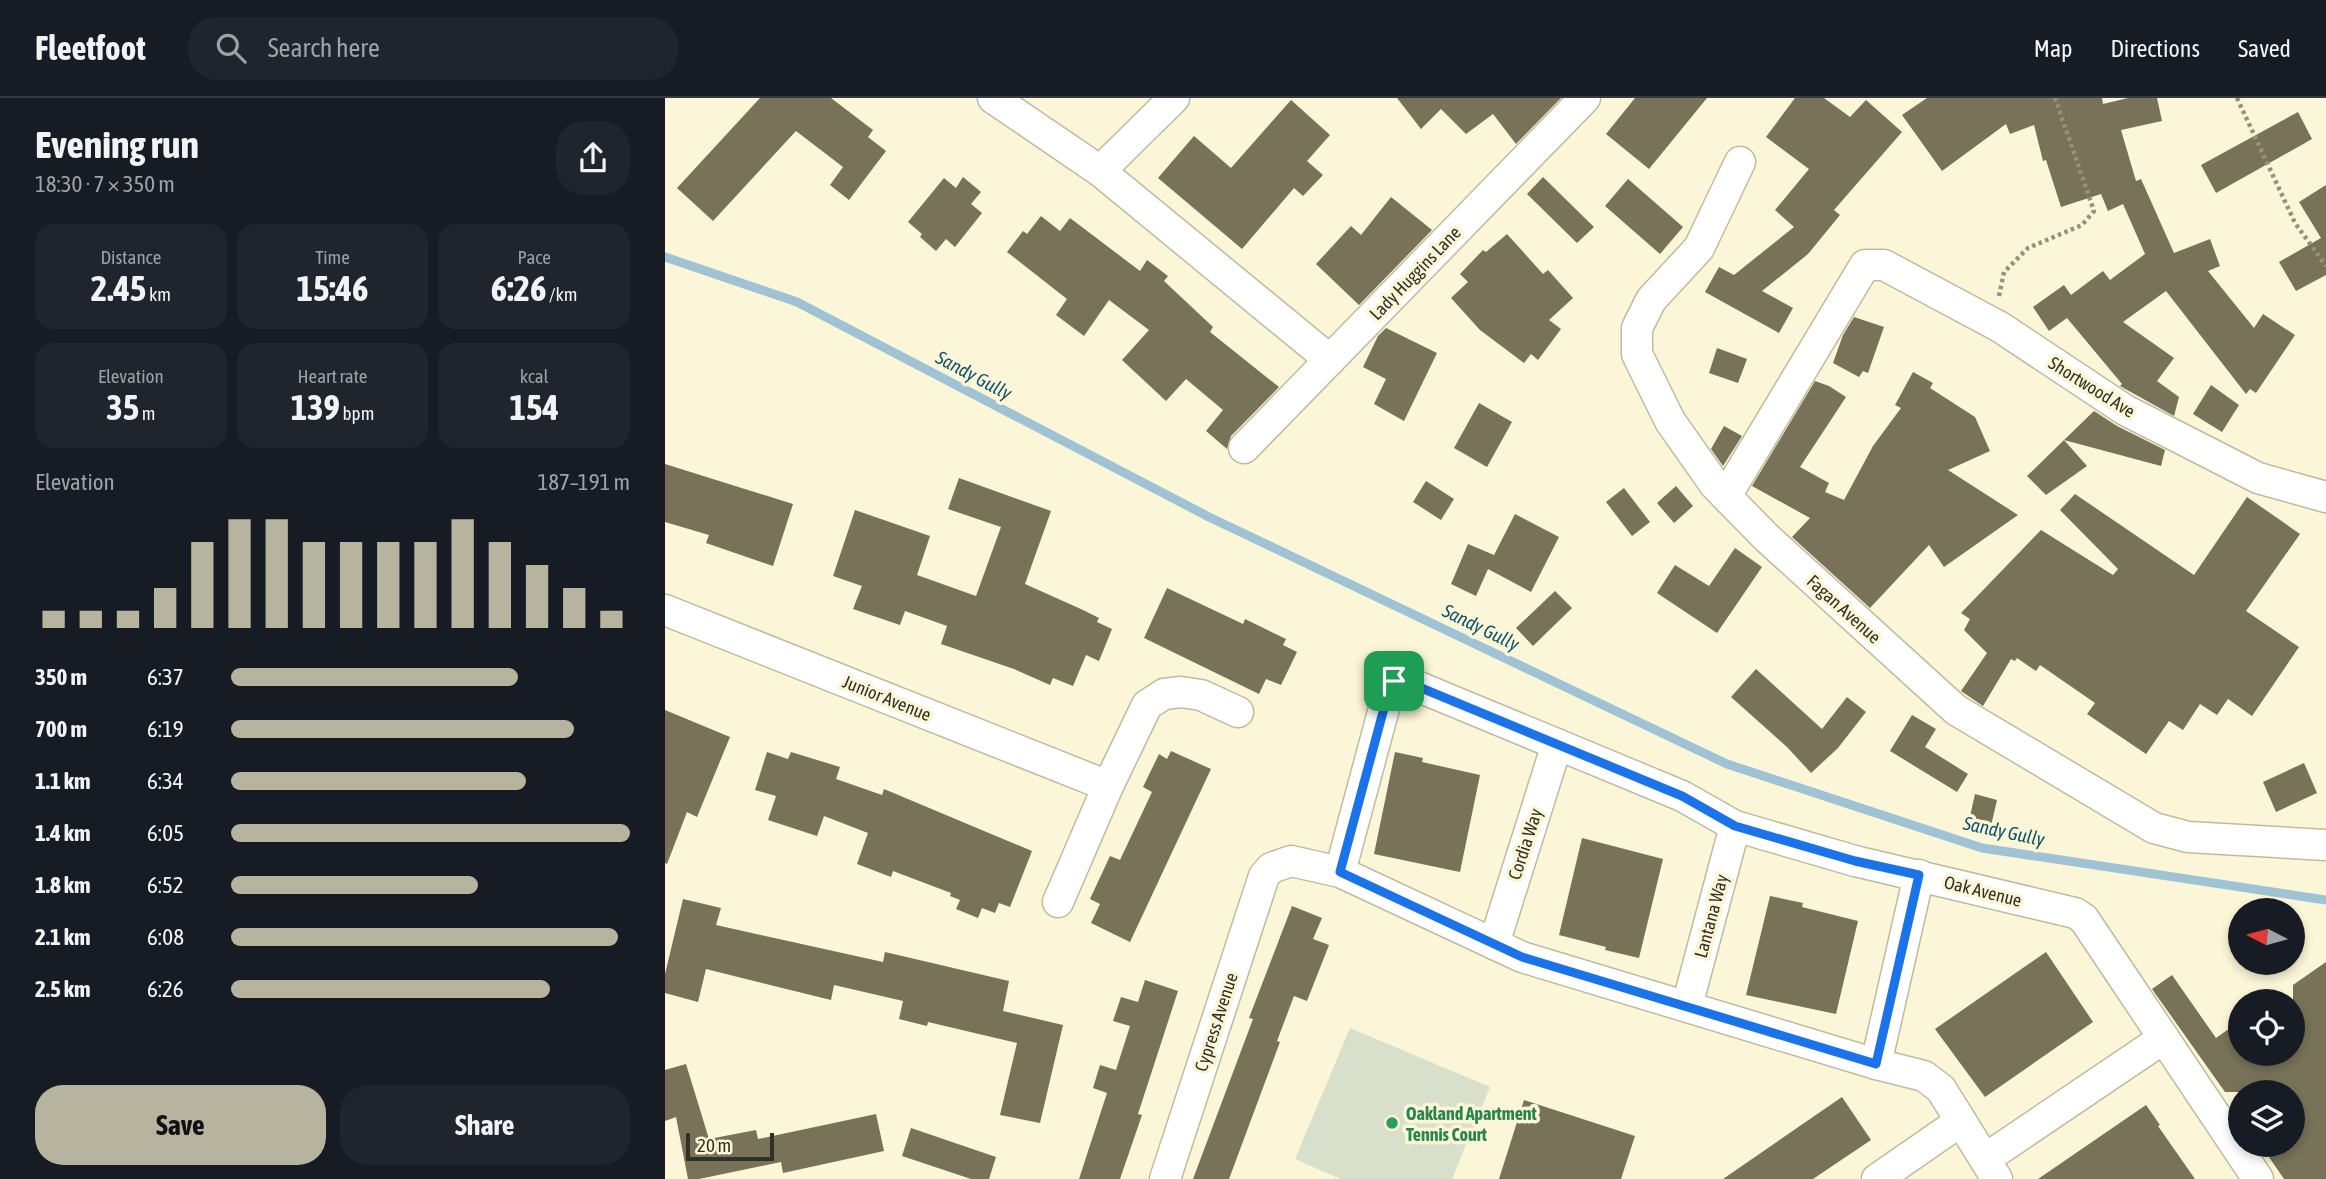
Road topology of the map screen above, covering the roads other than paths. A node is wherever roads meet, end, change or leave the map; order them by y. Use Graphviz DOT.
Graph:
graph roads {
  1 [pos="993,98"];
  2 [pos="1174,98"];
  3 [pos="1585,98"];
  4 [pos="1740,162"];
  5 [pos="1100,171"];
  6 [pos="1331,360"];
  7 [pos="1244,448"];
  8 [pos="1726,496"];
  9 [pos="2326,497"];
  10 [pos="665,610"];
  11 [pos="1238,712"];
  12 [pos="1556,744"];
  13 [pos="1108,786"];
  14 [pos="1735,826"];
  15 [pos="2326,845"];
  16 [pos="1340,872"];
  17 [pos="1919,875"];
  18 [pos="1058,902"];
  19 [pos="1494,944"];
  20 [pos="1687,1006"];
  21 [pos="2164,1038"];
  22 [pos="1876,1064"];
  23 [pos="1961,1121"];
  24 [pos="1991,1169"];
  25 [pos="1165,1179"];
  26 [pos="1877,1179"];
  27 [pos="2258,1179"];
  1 -- 5 [label="street"];
  2 -- 5 [label="street"];
  3 -- 6 [label="street, Lady Huggins Lane"];
  4 -- 8 [label="street, Fagan Avenue"];
  5 -- 6 [label="street"];
  6 -- 7 [label="street, Lady Huggins Lane"];
  8 -- 9 [label="street, Shortwood Ave"];
  8 -- 15 [label="street, Fagan Avenue"];
  10 -- 13 [label="street, Junior Avenue"];
  11 -- 13 [label="street"];
  12 -- 14 [label="street, Oak Avenue"];
  12 -- 16 [label="street, Oak Avenue"];
  12 -- 19 [label="street, Cordia Way"];
  13 -- 18 [label="street"];
  14 -- 17 [label="street, Oak Avenue"];
  14 -- 20 [label="street, Lantana Way"];
  16 -- 19 [label="street"];
  16 -- 25 [label="street, Cypress Avenue"];
  17 -- 21 [label="street, Oak Avenue"];
  17 -- 22 [label="street"];
  19 -- 20 [label="street"];
  20 -- 22 [label="street"];
  21 -- 24 [label="street"];
  21 -- 27 [label="street, Oak Avenue"];
  22 -- 23 [label="street"];
  23 -- 24 [label="street"];
  23 -- 26 [label="street"];
}
